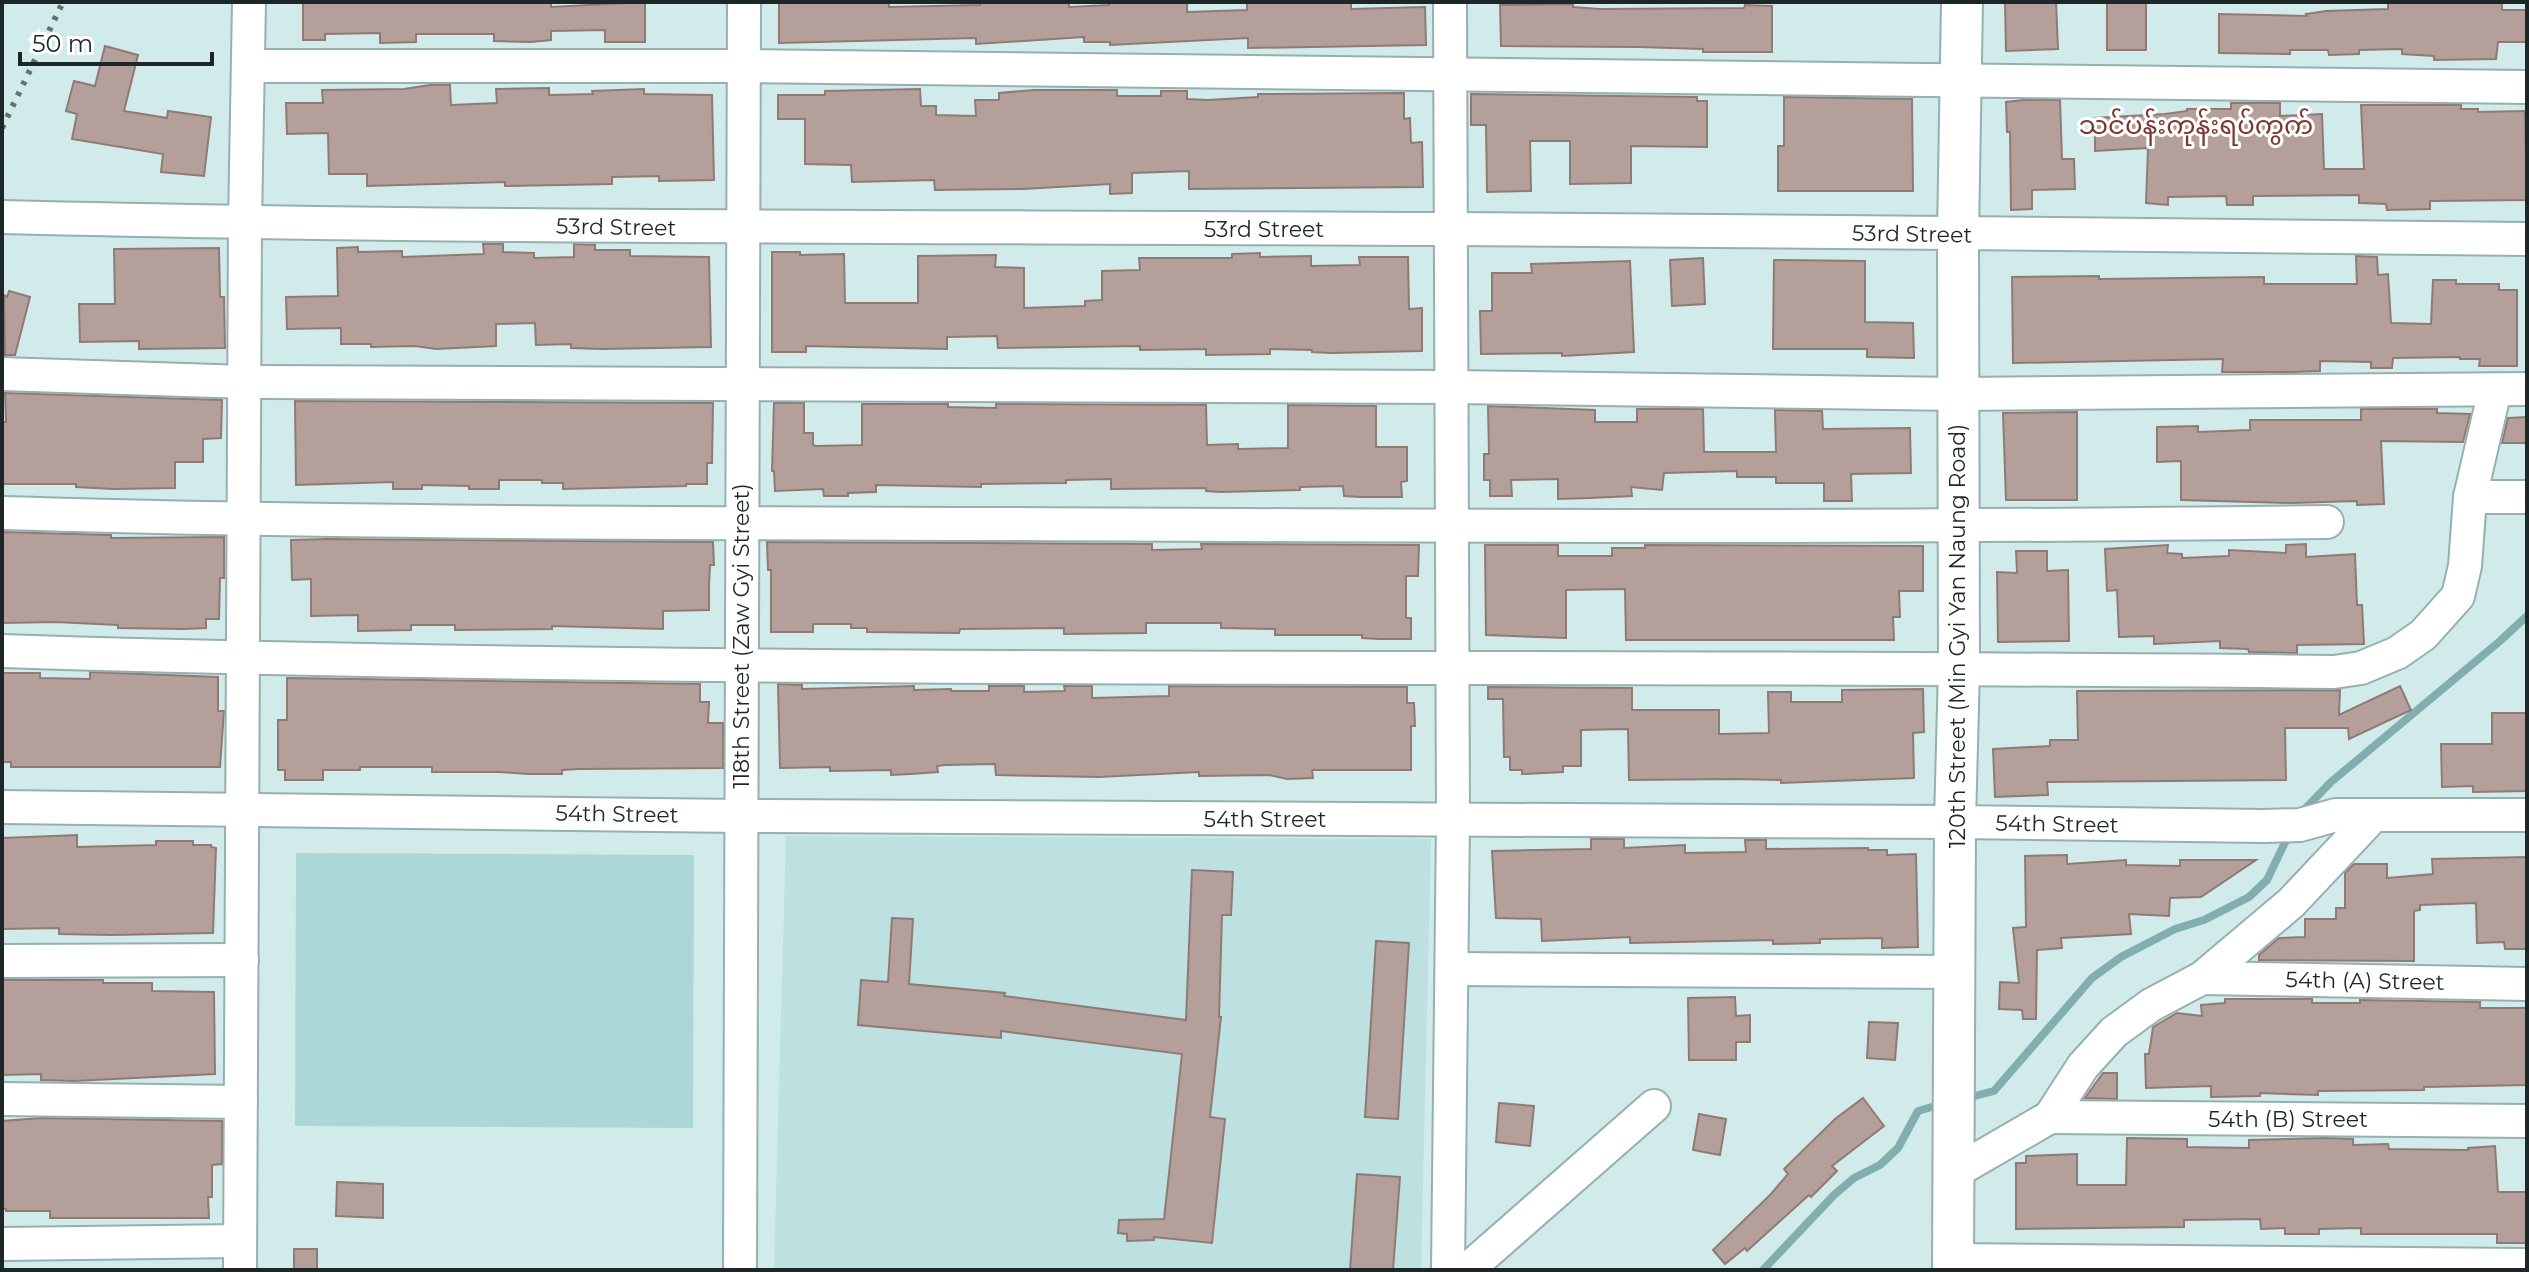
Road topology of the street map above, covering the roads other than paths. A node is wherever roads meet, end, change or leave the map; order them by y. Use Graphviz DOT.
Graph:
graph roads {
  1 [pos="249,2"];
  2 [pos="744,2"];
  3 [pos="1450,2"];
  4 [pos="1962,2"];
  5 [pos="248,66"];
  6 [pos="744,66"];
  7 [pos="1451,73"];
  8 [pos="1961,81"];
  9 [pos="2527,87"];
  10 [pos="2,217"];
  11 [pos="245,223"];
  12 [pos="742,228"];
  13 [pos="1451,229"];
  14 [pos="1958,234"];
  15 [pos="2527,239"];
  16 [pos="2,374"];
  17 [pos="246,382"];
  18 [pos="742,384"];
  19 [pos="1452,387"];
  20 [pos="2527,389"];
  21 [pos="2495,390"];
  22 [pos="1959,394"];
  23 [pos="2470,497"];
  24 [pos="2527,497"];
  25 [pos="2,513"];
  26 [pos="245,520"];
  27 [pos="2327,522"];
  28 [pos="742,523"];
  29 [pos="1452,526"];
  30 [pos="1958,527"];
  31 [pos="2,651"];
  32 [pos="244,659"];
  33 [pos="742,665"];
  34 [pos="1959,668"];
  35 [pos="1453,670"];
  36 [pos="2,807"];
  37 [pos="244,809"];
  38 [pos="2527,815"];
  39 [pos="741,816"];
  40 [pos="2373,816"];
  41 [pos="1453,819"];
  42 [pos="1955,822"];
  43 [pos="242,960"];
  44 [pos="2,961"];
  45 [pos="1452,969"];
  46 [pos="1955,972"];
  47 [pos="2202,978"];
  48 [pos="2527,984"];
  49 [pos="2,1099"];
  50 [pos="241,1102"];
  51 [pos="1654,1106"];
  52 [pos="2050,1117"];
  53 [pos="2527,1121"];
  54 [pos="1954,1157"];
  55 [pos="2,1244"];
  56 [pos="240,1255"];
  57 [pos="1953,1265"];
  58 [pos="2527,1265"];
  59 [pos="740,1270"];
  60 [pos="1448,1270"];
  61 [pos="1467,1270"];
  1 -- 5 [label="street"];
  2 -- 6 [label="street, 118th Street (Zaw Gyi Street)"];
  3 -- 7 [label="street"];
  4 -- 8 [label="main road, 120th Street (Min Gyi Yan Naung Road)"];
  5 -- 6 [label="street"];
  5 -- 11 [label="street"];
  6 -- 7 [label="street"];
  6 -- 12 [label="street, 118th Street (Zaw Gyi Street)"];
  7 -- 8 [label="street"];
  7 -- 13 [label="street"];
  8 -- 9 [label="street"];
  8 -- 14 [label="main road, 120th Street (Min Gyi Yan Naung Road)"];
  10 -- 11 [label="street, 53rd Street"];
  11 -- 12 [label="street, 53rd Street"];
  11 -- 17 [label="street"];
  12 -- 13 [label="street, 53rd Street"];
  12 -- 18 [label="street, 118th Street (Zaw Gyi Street)"];
  13 -- 14 [label="street, 53rd Street"];
  13 -- 19 [label="street"];
  14 -- 15 [label="street, 53rd Street"];
  14 -- 22 [label="main road, 120th Street (Min Gyi Yan Naung Road)"];
  16 -- 17 [label="street"];
  17 -- 18 [label="street"];
  17 -- 26 [label="street"];
  18 -- 19 [label="street"];
  18 -- 28 [label="street, 118th Street (Zaw Gyi Street)"];
  19 -- 22 [label="street"];
  19 -- 29 [label="street"];
  20 -- 21 [label="street"];
  21 -- 22 [label="street"];
  21 -- 23 [label="street"];
  22 -- 30 [label="main road, 120th Street (Min Gyi Yan Naung Road)"];
  23 -- 24 [label="street"];
  23 -- 34 [label="street"];
  25 -- 26 [label="street"];
  26 -- 28 [label="street"];
  26 -- 32 [label="street"];
  27 -- 30 [label="street"];
  28 -- 29 [label="street"];
  28 -- 33 [label="street, 118th Street (Zaw Gyi Street)"];
  29 -- 30 [label="street"];
  29 -- 35 [label="street"];
  30 -- 34 [label="main road, 120th Street (Min Gyi Yan Naung Road)"];
  31 -- 32 [label="street"];
  32 -- 33 [label="street"];
  32 -- 37 [label="street"];
  33 -- 35 [label="street"];
  33 -- 39 [label="street, 118th Street (Zaw Gyi Street)"];
  34 -- 35 [label="street"];
  34 -- 42 [label="main road, 120th Street (Min Gyi Yan Naung Road)"];
  35 -- 41 [label="street"];
  36 -- 37 [label="street, 54th Street"];
  37 -- 39 [label="street, 54th Street"];
  37 -- 43 [label="street"];
  38 -- 40 [label="street, 54th Street"];
  39 -- 41 [label="street, 54th Street"];
  39 -- 59 [label="street, 118th Street (Zaw Gyi Street)"];
  40 -- 42 [label="street, 54th Street"];
  40 -- 47 [label="street"];
  41 -- 42 [label="street, 54th Street"];
  41 -- 45 [label="street"];
  42 -- 46 [label="main road, 120th Street (Min Gyi Yan Naung Road)"];
  43 -- 44 [label="street"];
  43 -- 50 [label="street"];
  45 -- 46 [label="street"];
  45 -- 60 [label="street"];
  46 -- 54 [label="main road, 120th Street (Min Gyi Yan Naung Road)"];
  47 -- 48 [label="street, 54th (A) Street"];
  47 -- 52 [label="street"];
  49 -- 50 [label="street"];
  50 -- 56 [label="street"];
  51 -- 61 [label="street"];
  52 -- 53 [label="street, 54th (B) Street"];
  52 -- 54 [label="street"];
  54 -- 57 [label="main road, 120th Street (Min Gyi Yan Naung Road)"];
  55 -- 56 [label="street"];
  57 -- 58 [label="street"];
}
